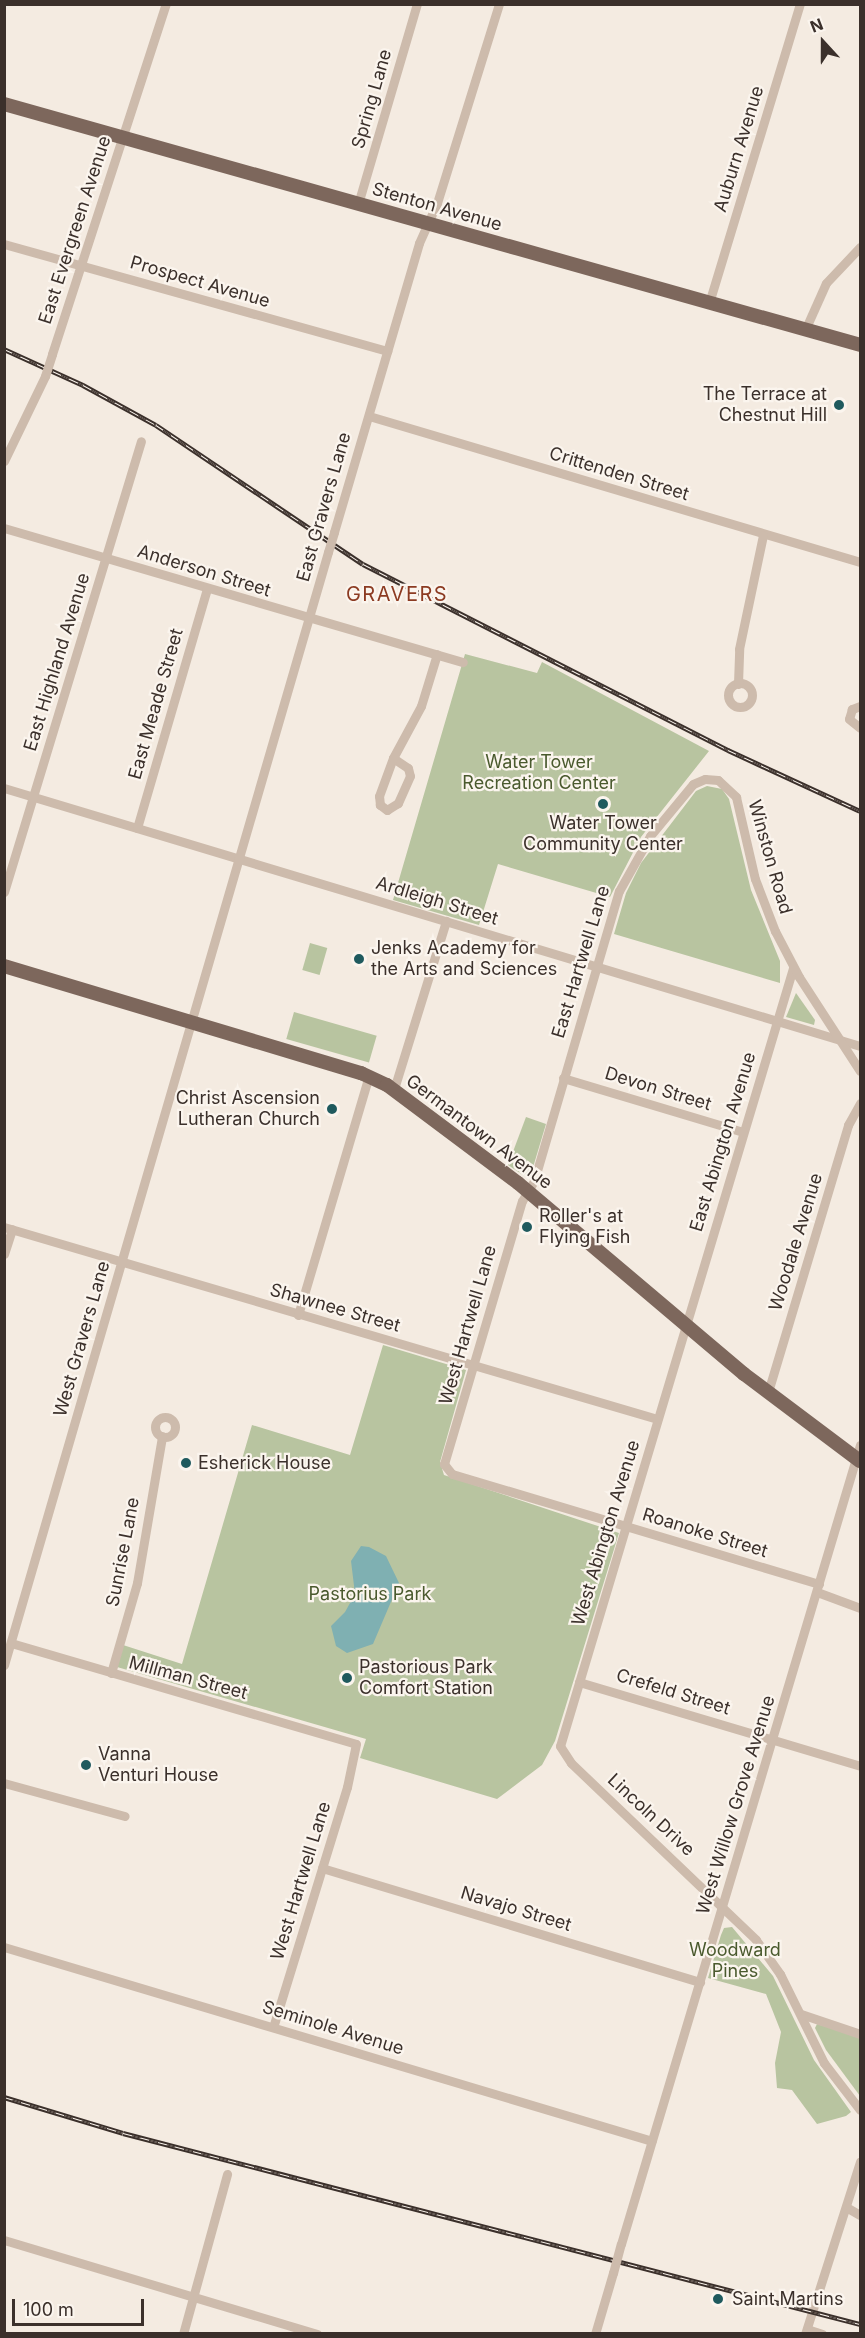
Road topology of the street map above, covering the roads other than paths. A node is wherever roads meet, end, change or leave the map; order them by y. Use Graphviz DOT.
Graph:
graph roads {
  1 [pos="166,4"];
  2 [pos="417,4"];
  3 [pos="499,4"];
  4 [pos="800,4"];
  5 [pos="4,104"];
  6 [pos="122,137"];
  7 [pos="358,204"];
  8 [pos="427,223"];
  9 [pos="4,244"];
  10 [pos="861,247"];
  11 [pos="81,266"];
  12 [pos="710,303"];
  13 [pos="805,330"];
  14 [pos="861,345"];
  15 [pos="387,351"];
  16 [pos="369,416"];
  17 [pos="141,441"];
  18 [pos="4,461"];
  19 [pos="4,528"];
  20 [pos="763,535"];
  21 [pos="105,558"];
  22 [pos="861,562"];
  23 [pos="207,589"];
  24 [pos="309,618"];
  25 [pos="436,654"];
  26 [pos="463,662"];
  27 [pos="738,684"];
  28 [pos="861,706"];
  29 [pos="861,728"];
  30 [pos="393,758"];
  31 [pos="718,780"];
  32 [pos="4,788"];
  33 [pos="34,797"];
  34 [pos="137,828"];
  35 [pos="239,859"];
  36 [pos="4,892"];
  37 [pos="446,921"];
  38 [pos="4,966"];
  39 [pos="597,966"];
  40 [pos="793,968"];
  41 [pos="777,1021"];
  42 [pos="191,1022"];
  43 [pos="839,1040"];
  44 [pos="861,1046"];
  45 [pos="861,1071"];
  46 [pos="369,1076"];
  47 [pos="563,1078"];
  48 [pos="394,1089"];
  49 [pos="861,1103"];
  50 [pos="743,1132"];
  51 [pos="528,1191"];
  52 [pos="8,1228"];
  53 [pos="4,1254"];
  54 [pos="122,1262"];
  55 [pos="298,1315"];
  56 [pos="686,1325"];
  57 [pos="472,1365"];
  58 [pos="768,1392"];
  59 [pos="657,1419"];
  60 [pos="162,1436"];
  61 [pos="859,1455"];
  62 [pos="444,1469"];
  63 [pos="625,1526"];
  64 [pos="818,1588"];
  65 [pos="861,1608"];
  66 [pos="11,1643"];
  67 [pos="4,1665"];
  68 [pos="111,1673"];
  69 [pos="579,1682"];
  70 [pos="773,1739"];
  71 [pos="356,1744"];
  72 [pos="560,1751"];
  73 [pos="861,1766"];
  74 [pos="4,1783"];
  75 [pos="125,1816"];
  76 [pos="322,1868"];
  77 [pos="723,1905"];
  78 [pos="4,1947"];
  79 [pos="700,1982"];
  80 [pos="801,2014"];
  81 [pos="273,2028"];
  82 [pos="861,2034"];
  83 [pos="861,2110"];
  84 [pos="652,2141"];
  85 [pos="861,2162"];
  86 [pos="227,2174"];
  87 [pos="846,2207"];
  88 [pos="861,2215"];
  89 [pos="4,2240"];
  90 [pos="194,2296"];
  91 [pos="806,2331"];
  92 [pos="183,2334"];
  93 [pos="317,2334"];
  94 [pos="595,2334"];
  95 [pos="822,2334"];
  1 -- 6 [label="street, East Evergreen Avenue"];
  2 -- 7 [label="street, Spring Lane"];
  3 -- 8 [label="street, East Gravers Lane"];
  4 -- 12 [label="street, Auburn Avenue"];
  5 -- 6 [label="main road, Stenton Avenue"];
  6 -- 7 [label="main road, Stenton Avenue"];
  6 -- 11 [label="street, East Evergreen Avenue"];
  7 -- 8 [label="main road, Stenton Avenue"];
  8 -- 12 [label="main road, Stenton Avenue"];
  8 -- 15 [label="street, East Gravers Lane"];
  9 -- 11 [label="street, Prospect Avenue"];
  10 -- 13 [label="street"];
  11 -- 15 [label="street, Prospect Avenue"];
  11 -- 18 [label="street, East Evergreen Avenue, bridge"];
  12 -- 13 [label="main road, Stenton Avenue"];
  13 -- 14 [label="main road, Stenton Avenue"];
  15 -- 16 [label="street, East Gravers Lane"];
  16 -- 20 [label="street, Crittenden Street"];
  16 -- 24 [label="street, East Gravers Lane, bridge"];
  17 -- 21 [label="street, East Highland Avenue"];
  19 -- 21 [label="street, Anderson Street"];
  20 -- 22 [label="street, Crittenden Street"];
  20 -- 27 [label="street"];
  21 -- 23 [label="street, Anderson Street"];
  21 -- 33 [label="street, East Highland Avenue"];
  23 -- 24 [label="street, Anderson Street"];
  23 -- 34 [label="street, East Meade Street"];
  24 -- 25 [label="street, Anderson Street"];
  24 -- 35 [label="street, East Gravers Lane"];
  25 -- 26 [label="street, Anderson Street"];
  25 -- 30 [label="street"];
  28 -- 29 [label="street"];
  30 -- 30 [label="street"];
  31 -- 39 [label="street, East Hartwell Lane"];
  31 -- 40 [label="street, Winston Road"];
  32 -- 33 [label="street, Ardleigh Street"];
  33 -- 34 [label="street, Ardleigh Street"];
  33 -- 36 [label="street, East Highland Avenue"];
  34 -- 35 [label="street, Ardleigh Street"];
  35 -- 37 [label="street, Ardleigh Street"];
  35 -- 42 [label="street, East Gravers Lane"];
  37 -- 39 [label="street, Ardleigh Street"];
  37 -- 48 [label="street"];
  38 -- 42 [label="main road, Germantown Avenue"];
  39 -- 41 [label="street, Ardleigh Street"];
  39 -- 47 [label="street, East Hartwell Lane"];
  40 -- 41 [label="street, East Abington Avenue"];
  40 -- 43 [label="street, Winston Road"];
  41 -- 43 [label="street, Ardleigh Street"];
  41 -- 50 [label="street, East Abington Avenue"];
  42 -- 46 [label="main road, Germantown Avenue"];
  42 -- 54 [label="street, West Gravers Lane"];
  43 -- 44 [label="street, Ardleigh Street"];
  43 -- 45 [label="street, Winston Road"];
  46 -- 48 [label="main road, Germantown Avenue"];
  46 -- 55 [label="street"];
  47 -- 50 [label="street, Devon Street"];
  47 -- 51 [label="street, East Hartwell Lane"];
  48 -- 51 [label="main road, Germantown Avenue"];
  49 -- 58 [label="street, Woodale Avenue"];
  50 -- 56 [label="street, East Abington Avenue"];
  51 -- 56 [label="main road, Germantown Avenue"];
  51 -- 57 [label="street, West Hartwell Lane"];
  52 -- 53 [label="street"];
  52 -- 54 [label="street, Shawnee Street"];
  54 -- 55 [label="street, Shawnee Street"];
  54 -- 66 [label="street, West Gravers Lane"];
  55 -- 57 [label="street, Shawnee Street"];
  56 -- 58 [label="main road, Germantown Avenue"];
  56 -- 59 [label="street, West Abington Avenue"];
  57 -- 59 [label="street, Shawnee Street"];
  57 -- 62 [label="street, West Hartwell Lane"];
  58 -- 61 [label="main road, Germantown Avenue"];
  59 -- 63 [label="street, West Abington Avenue"];
  60 -- 68 [label="street, Sunrise Lane"];
  61 -- 64 [label="street, West Willow Grove Avenue"];
  62 -- 63 [label="street, Roanoke Street"];
  63 -- 64 [label="street, Roanoke Street"];
  63 -- 69 [label="street, West Abington Avenue"];
  64 -- 65 [label="street, Roanoke Street"];
  64 -- 70 [label="street, West Willow Grove Avenue"];
  66 -- 67 [label="street, West Gravers Lane"];
  66 -- 68 [label="street, Millman Street"];
  68 -- 71 [label="street, Millman Street"];
  69 -- 70 [label="street, Crefeld Street"];
  69 -- 72 [label="street, West Abington Avenue"];
  70 -- 73 [label="street, Crefeld Street"];
  70 -- 77 [label="street, West Willow Grove Avenue"];
  71 -- 76 [label="street, West Hartwell Lane"];
  72 -- 77 [label="street, Lincoln Drive"];
  74 -- 75 [label="street"];
  76 -- 79 [label="street, Navajo Street"];
  76 -- 81 [label="street, West Hartwell Lane"];
  77 -- 79 [label="street, West Willow Grove Avenue"];
  77 -- 80 [label="street, Lincoln Drive"];
  78 -- 81 [label="street, Seminole Avenue"];
  79 -- 84 [label="street, West Willow Grove Avenue"];
  80 -- 82 [label="street"];
  80 -- 83 [label="street, Lincoln Drive"];
  81 -- 84 [label="street, Seminole Avenue"];
  84 -- 94 [label="street, West Willow Grove Avenue, bridge"];
  85 -- 87 [label="street"];
  86 -- 90 [label="street"];
  87 -- 88 [label="street"];
  87 -- 91 [label="street"];
  89 -- 90 [label="street"];
  90 -- 92 [label="street"];
  90 -- 93 [label="street"];
  91 -- 95 [label="street"];
}
